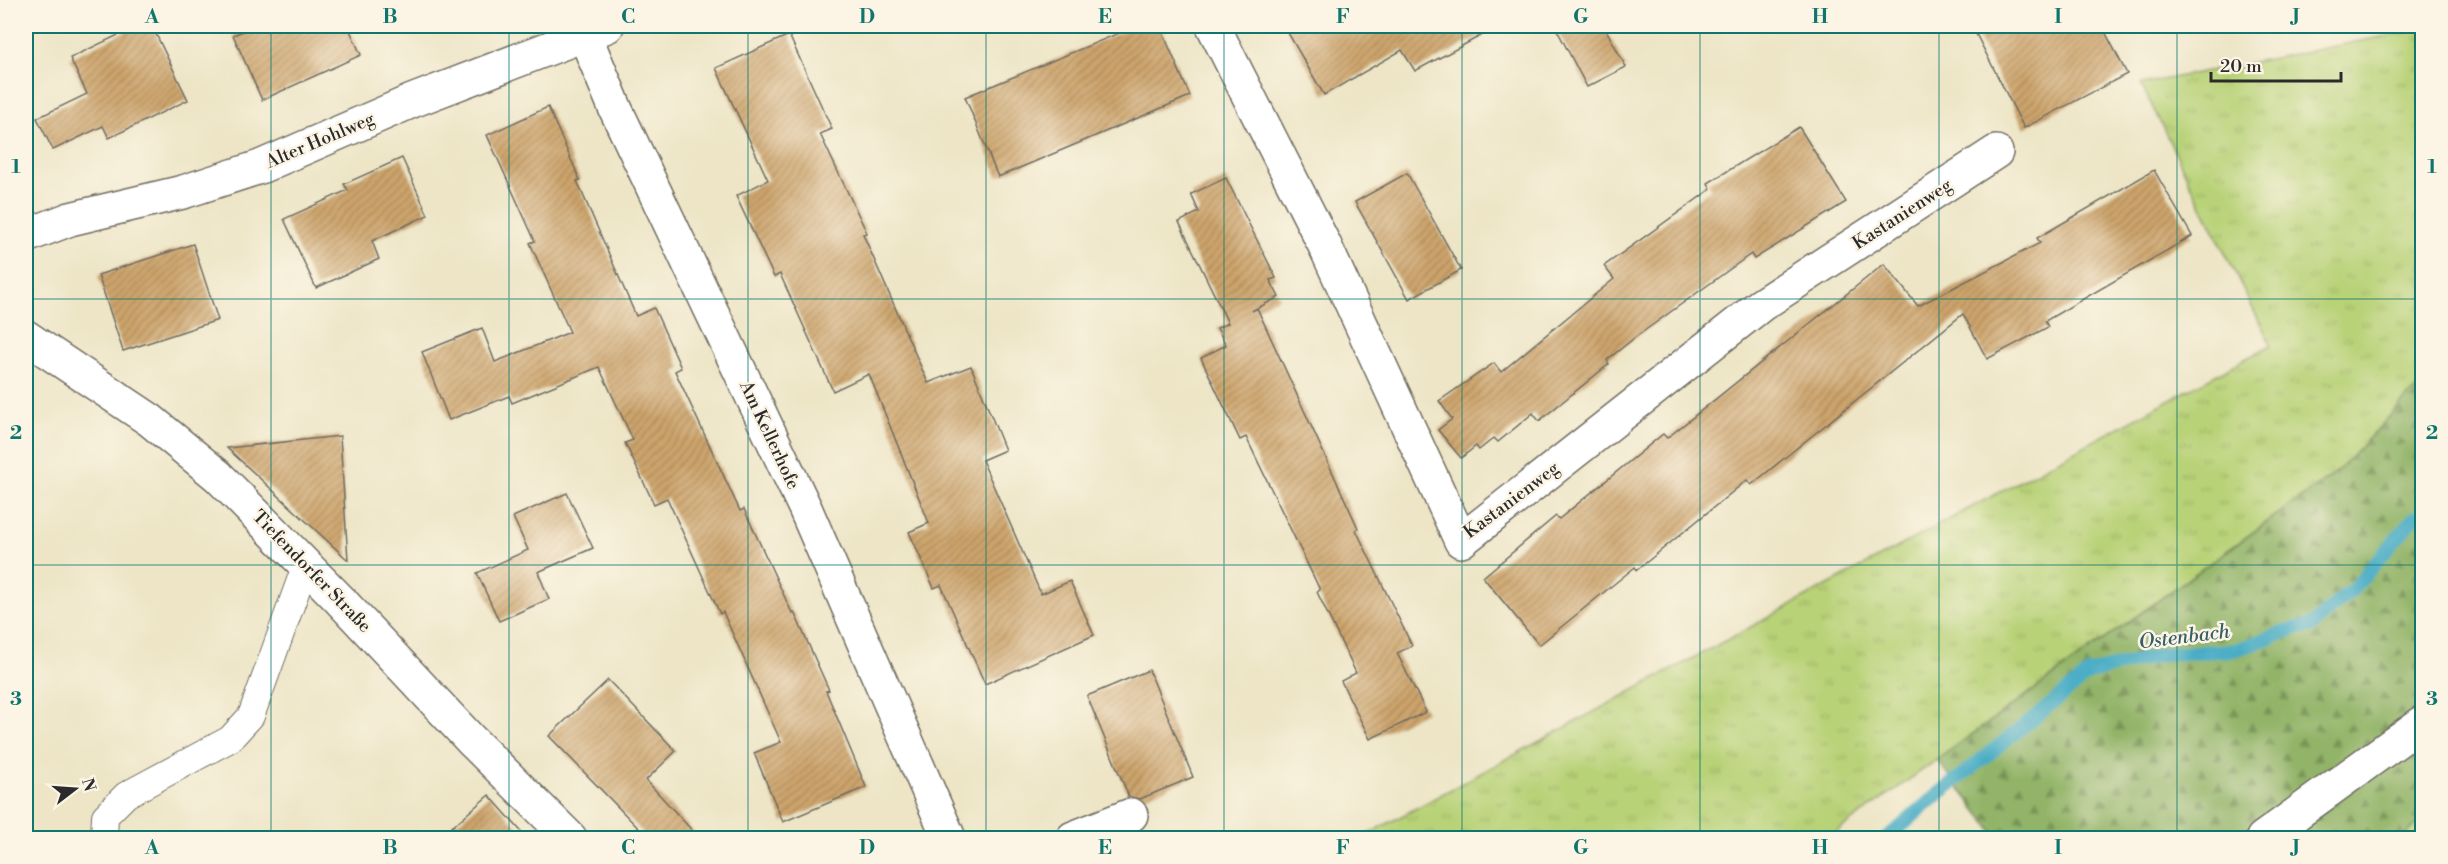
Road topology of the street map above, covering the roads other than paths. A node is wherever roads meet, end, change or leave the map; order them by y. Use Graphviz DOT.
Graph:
graph roads {
  1 [pos="1213,26"];
  2 [pos="591,28"];
  3 [pos="1996,152"];
  4 [pos="26,236"];
  5 [pos="26,337"];
  6 [pos="306,564"];
  7 [pos="2422,723"];
  8 [pos="1131,815"];
  9 [pos="104,838"];
  10 [pos="570,838"];
  11 [pos="950,838"];
  12 [pos="1073,838"];
  13 [pos="2263,838"];
  1 -- 3 [label="street, Kastanienweg"];
  2 -- 4 [label="street, Alter Hohlweg"];
  2 -- 11 [label="street, Am Kellerhofe"];
  5 -- 6 [label="street, Tiefendorfer Straße"];
  6 -- 9 [label="lane"];
  6 -- 10 [label="street, Tiefendorfer Straße"];
  7 -- 13 [label="street"];
  8 -- 12 [label="street"];
}
